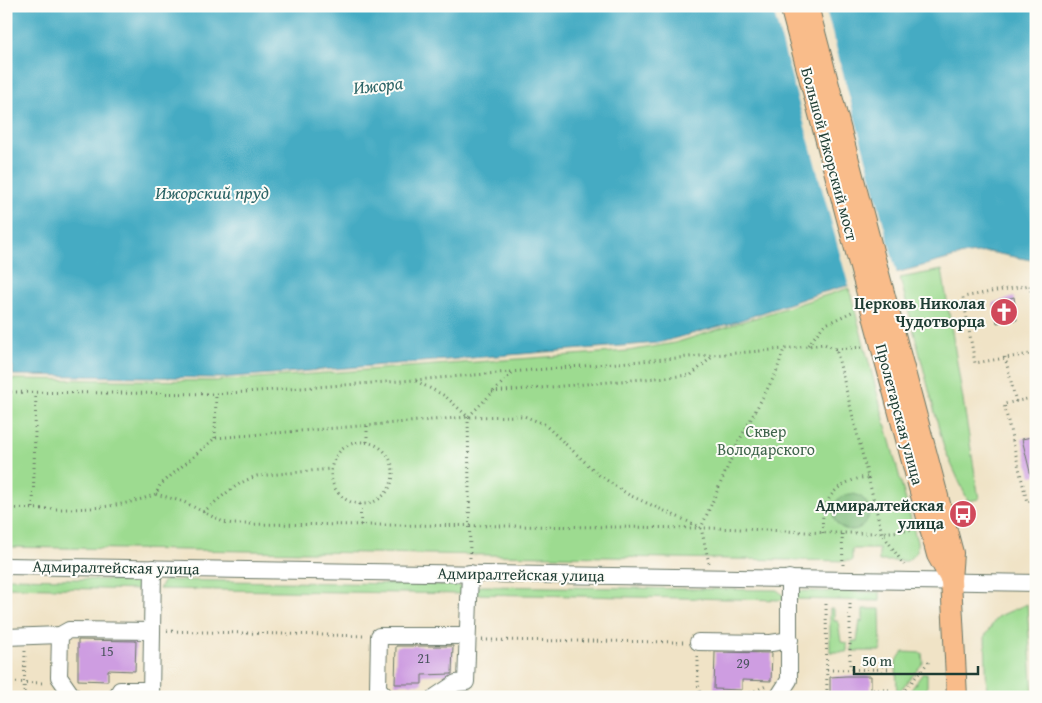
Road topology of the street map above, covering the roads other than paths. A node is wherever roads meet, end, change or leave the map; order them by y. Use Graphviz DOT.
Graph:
graph roads {
  1 [pos="790,6"];
  2 [pos="808,6"];
  3 [pos="872,303"];
  4 [pos="6,566"];
  5 [pos="470,566"];
  6 [pos="153,568"];
  7 [pos="789,578"];
  8 [pos="951,580"];
  9 [pos="1036,583"];
  10 [pos="152,631"];
  11 [pos="60,635"];
  12 [pos="467,636"];
  13 [pos="6,637"];
  14 [pos="790,640"];
  15 [pos="698,642"];
  16 [pos="151,694"];
  17 [pos="73,697"];
  18 [pos="116,697"];
  19 [pos="386,697"];
  20 [pos="435,697"];
  21 [pos="778,697"];
  22 [pos="957,697"];
  1 -- 3 [label="main road, Большой Ижорский мост"];
  2 -- 3 [label="main road, Большой Ижорский мост"];
  3 -- 8 [label="main road, Пролетарская улица"];
  4 -- 6 [label="street, Адмиралтейская улица"];
  5 -- 6 [label="street, Адмиралтейская улица"];
  5 -- 7 [label="street, Адмиралтейская улица"];
  5 -- 12 [label="street"];
  6 -- 10 [label="street"];
  7 -- 8 [label="street, Адмиралтейская улица"];
  7 -- 14 [label="street"];
  8 -- 9 [label="street, Адмиралтейская улица"];
  8 -- 22 [label="main road, Пролетарская улица"];
  10 -- 11 [label="street"];
  10 -- 16 [label="street"];
  11 -- 13 [label="street"];
  11 -- 17 [label="street"];
  12 -- 19 [label="street"];
  12 -- 20 [label="street"];
  14 -- 15 [label="street"];
  14 -- 21 [label="street"];
  16 -- 18 [label="street"];
}
